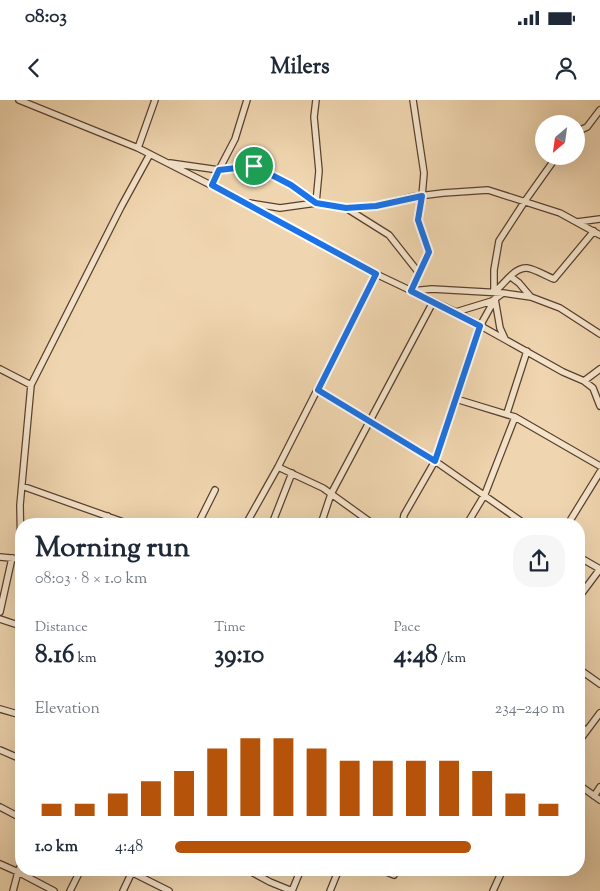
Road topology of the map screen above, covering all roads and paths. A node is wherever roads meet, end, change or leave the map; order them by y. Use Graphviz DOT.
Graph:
graph roads {
  1 [pos="19,100"];
  2 [pos="154,100"];
  3 [pos="247,100"];
  4 [pos="316,100"];
  5 [pos="413,100"];
  6 [pos="600,110"];
  7 [pos="585,128"];
  8 [pos="138,148"];
  9 [pos="150,154"];
  10 [pos="166,162"];
  11 [pos="551,165"];
  12 [pos="219,170"];
  13 [pos="212,185"];
  14 [pos="422,196"];
  15 [pos="525,201"];
  16 [pos="244,202"];
  17 [pos="316,203"];
  18 [pos="346,208"];
  19 [pos="600,219"];
  20 [pos="577,222"];
  21 [pos="597,233"];
  22 [pos="376,274"];
  23 [pos="419,274"];
  24 [pos="511,277"];
  25 [pos="411,291"];
  26 [pos="495,296"];
  27 [pos="530,297"];
  28 [pos="434,302"];
  29 [pos="456,312"];
  30 [pos="480,326"];
  31 [pos="600,334"];
  32 [pos="505,339"];
  33 [pos="527,351"];
  34 [pos="0,369"];
  35 [pos="600,369"];
  36 [pos="584,381"];
  37 [pos="31,385"];
  38 [pos="318,390"];
  39 [pos="456,399"];
  40 [pos="600,406"];
  41 [pos="507,413"];
  42 [pos="515,417"];
  43 [pos="369,421"];
  44 [pos="435,461"];
  45 [pos="600,466"];
  46 [pos="278,467"];
  47 [pos="600,472"];
  48 [pos="292,473"];
  49 [pos="22,486"];
  50 [pos="215,490"];
  51 [pos="331,494"];
  52 [pos="484,494"];
  53 [pos="108,516"];
  54 [pos="20,518"];
  55 [pos="113,518"];
  56 [pos="201,518"];
  57 [pos="249,518"];
  58 [pos="274,518"];
  59 [pos="323,518"];
  60 [pos="365,518"];
  61 [pos="404,518"];
  62 [pos="470,518"];
  63 [pos="517,518"];
  64 [pos="572,518"];
  65 [pos="0,557"];
  66 [pos="12,558"];
  67 [pos="15,558"];
  68 [pos="585,560"];
  69 [pos="600,569"];
  70 [pos="585,589"];
  71 [pos="0,612"];
  72 [pos="0,618"];
  73 [pos="15,624"];
  74 [pos="585,673"];
  75 [pos="600,684"];
  76 [pos="0,709"];
  77 [pos="15,713"];
  78 [pos="600,713"];
  79 [pos="586,731"];
  80 [pos="0,750"];
  81 [pos="15,756"];
  82 [pos="600,787"];
  83 [pos="585,789"];
  84 [pos="594,796"];
  85 [pos="600,800"];
  86 [pos="0,807"];
  87 [pos="15,815"];
  88 [pos="0,864"];
  89 [pos="15,871"];
  90 [pos="17,876"];
  91 [pos="26,876"];
  92 [pos="78,876"];
  93 [pos="130,876"];
  94 [pos="140,876"];
  95 [pos="259,876"];
  96 [pos="298,876"];
  97 [pos="336,876"];
  98 [pos="500,876"];
  99 [pos="13,891"];
  100 [pos="54,891"];
  101 [pos="70,891"];
  102 [pos="123,891"];
  103 [pos="169,891"];
  104 [pos="292,891"];
  105 [pos="330,891"];
  106 [pos="493,891"];
  1 -- 8 [label="street"];
  2 -- 8 [label="street"];
  3 -- 12 [label="street"];
  4 -- 17 [label="street"];
  5 -- 14 [label="street"];
  6 -- 7 [label="street"];
  8 -- 9 [label="street"];
  9 -- 10 [label="street"];
  9 -- 37 [label="street"];
  10 -- 12 [label="street"];
  10 -- 13 [label="street"];
  11 -- 15 [label="street"];
  12 -- 13 [label="street"];
  12 -- 17 [label="street"];
  13 -- 16 [label="street"];
  14 -- 15 [label="street"];
  14 -- 18 [label="street"];
  14 -- 23 [label="street"];
  15 -- 20 [label="street"];
  15 -- 26 [label="street"];
  16 -- 17 [label="street"];
  16 -- 22 [label="street"];
  17 -- 18 [label="street"];
  18 -- 23 [label="street"];
  19 -- 20 [label="street"];
  20 -- 21 [label="street"];
  21 -- 24 [label="street"];
  22 -- 25 [label="street"];
  22 -- 38 [label="street"];
  23 -- 25 [label="street"];
  24 -- 26 [label="street"];
  24 -- 27 [label="street"];
  25 -- 26 [label="street"];
  25 -- 28 [label="street"];
  26 -- 27 [label="street"];
  26 -- 29 [label="street"];
  26 -- 30 [label="street"];
  26 -- 32 [label="street"];
  27 -- 31 [label="street"];
  28 -- 29 [label="street"];
  28 -- 43 [label="street"];
  29 -- 30 [label="street"];
  30 -- 32 [label="street"];
  30 -- 39 [label="street"];
  32 -- 33 [label="street"];
  33 -- 36 [label="street"];
  33 -- 41 [label="street"];
  34 -- 37 [label="street"];
  35 -- 36 [label="street"];
  36 -- 40 [label="street"];
  37 -- 49 [label="street"];
  38 -- 43 [label="street"];
  38 -- 46 [label="street"];
  39 -- 41 [label="street"];
  39 -- 44 [label="street"];
  41 -- 42 [label="street"];
  42 -- 45 [label="street"];
  42 -- 52 [label="street"];
  43 -- 44 [label="street"];
  43 -- 51 [label="street"];
  44 -- 52 [label="street"];
  44 -- 61 [label="street"];
  46 -- 48 [label="street"];
  46 -- 57 [label="street"];
  47 -- 64 [label="street"];
  48 -- 51 [label="street"];
  48 -- 58 [label="street"];
  49 -- 53 [label="street"];
  49 -- 54 [label="street"];
  50 -- 56 [label="street"];
  51 -- 59 [label="street"];
  51 -- 60 [label="street"];
  52 -- 62 [label="street"];
  52 -- 63 [label="street"];
  53 -- 55 [label="street"];
  65 -- 66 [label="street"];
  66 -- 67 [label="street"];
  66 -- 71 [label="street"];
  68 -- 69 [label="street"];
  69 -- 70 [label="street"];
  72 -- 73 [label="street"];
  74 -- 75 [label="street"];
  76 -- 77 [label="street"];
  78 -- 79 [label="street"];
  80 -- 81 [label="street"];
  82 -- 84 [label="street"];
  83 -- 84 [label="street"];
  84 -- 85 [label="street"];
  86 -- 87 [label="street"];
  88 -- 89 [label="street"];
  90 -- 99 [label="street"];
  91 -- 100 [label="street"];
  92 -- 101 [label="street"];
  93 -- 102 [label="street"];
  94 -- 103 [label="street"];
  95 -- 104 [label="street"];
  96 -- 104 [label="street"];
  97 -- 105 [label="street"];
  98 -- 106 [label="street"];
}
